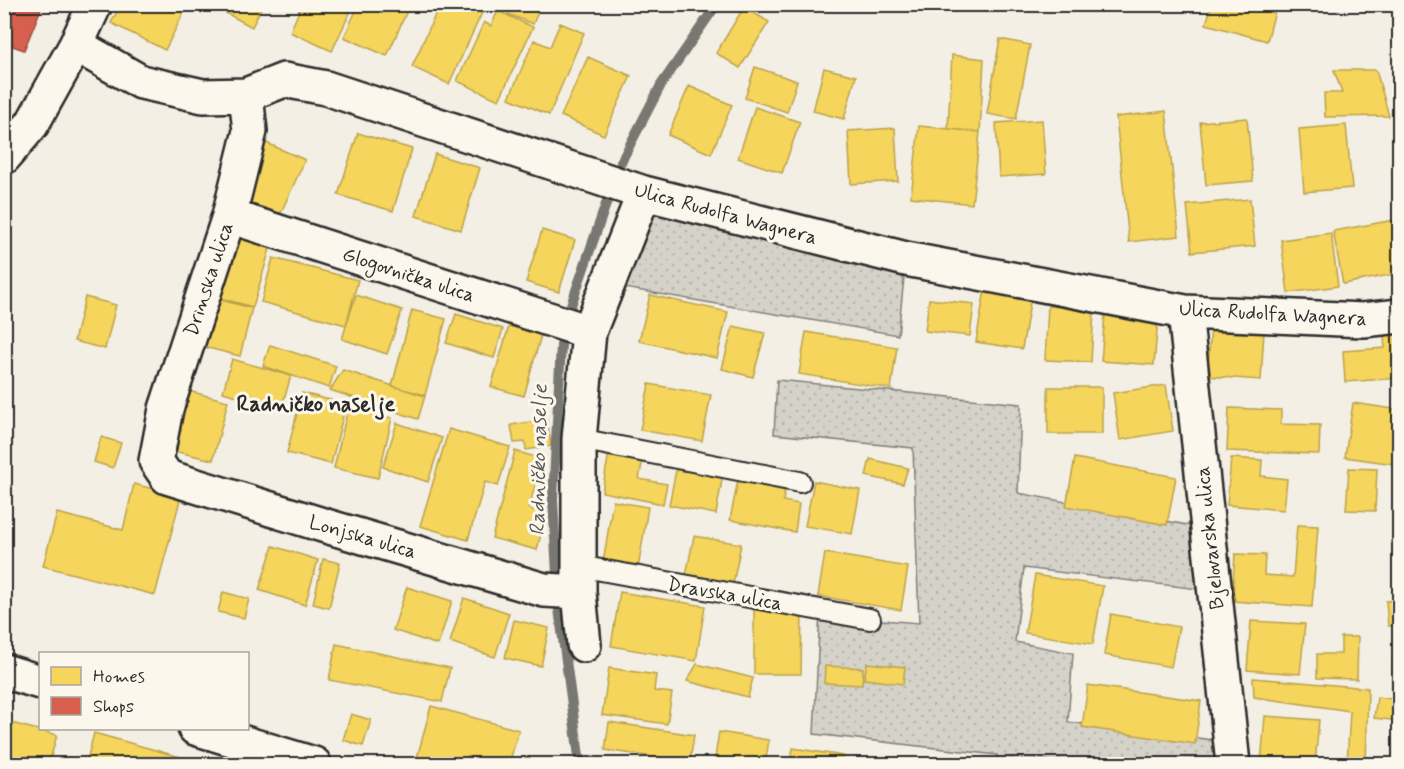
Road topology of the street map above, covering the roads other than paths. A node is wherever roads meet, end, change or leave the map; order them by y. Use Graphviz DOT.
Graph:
graph roads {
  1 [pos="95,4"];
  2 [pos="76,45"];
  3 [pos="246,95"];
  4 [pos="4,157"];
  5 [pos="644,193"];
  6 [pos="229,216"];
  7 [pos="1185,312"];
  8 [pos="1400,316"];
  9 [pos="589,332"];
  10 [pos="579,439"];
  11 [pos="156,461"];
  12 [pos="800,482"];
  13 [pos="579,579"];
  14 [pos="870,619"];
  15 [pos="584,645"];
  16 [pos="4,671"];
  17 [pos="39,682"];
  18 [pos="198,730"];
  19 [pos="314,765"];
  20 [pos="1233,765"];
  1 -- 2 [label="street"];
  2 -- 3 [label="street, Ulica Rudolfa Wagnera"];
  2 -- 4 [label="street"];
  3 -- 5 [label="street, Ulica Rudolfa Wagnera"];
  3 -- 6 [label="street, Drinska ulica"];
  5 -- 7 [label="street, Ulica Rudolfa Wagnera"];
  5 -- 9 [label="street"];
  6 -- 9 [label="street, Glogovnička ulica"];
  6 -- 11 [label="street, Drinska ulica"];
  7 -- 8 [label="street, Ulica Rudolfa Wagnera"];
  7 -- 20 [label="street, Bjelovarska ulica"];
  9 -- 10 [label="street"];
  10 -- 12 [label="lane"];
  10 -- 13 [label="street"];
  11 -- 13 [label="street, Lonjska ulica"];
  13 -- 14 [label="lane, Dravska ulica"];
  13 -- 15 [label="street"];
  16 -- 17 [label="street"];
  18 -- 19 [label="street"];
}
